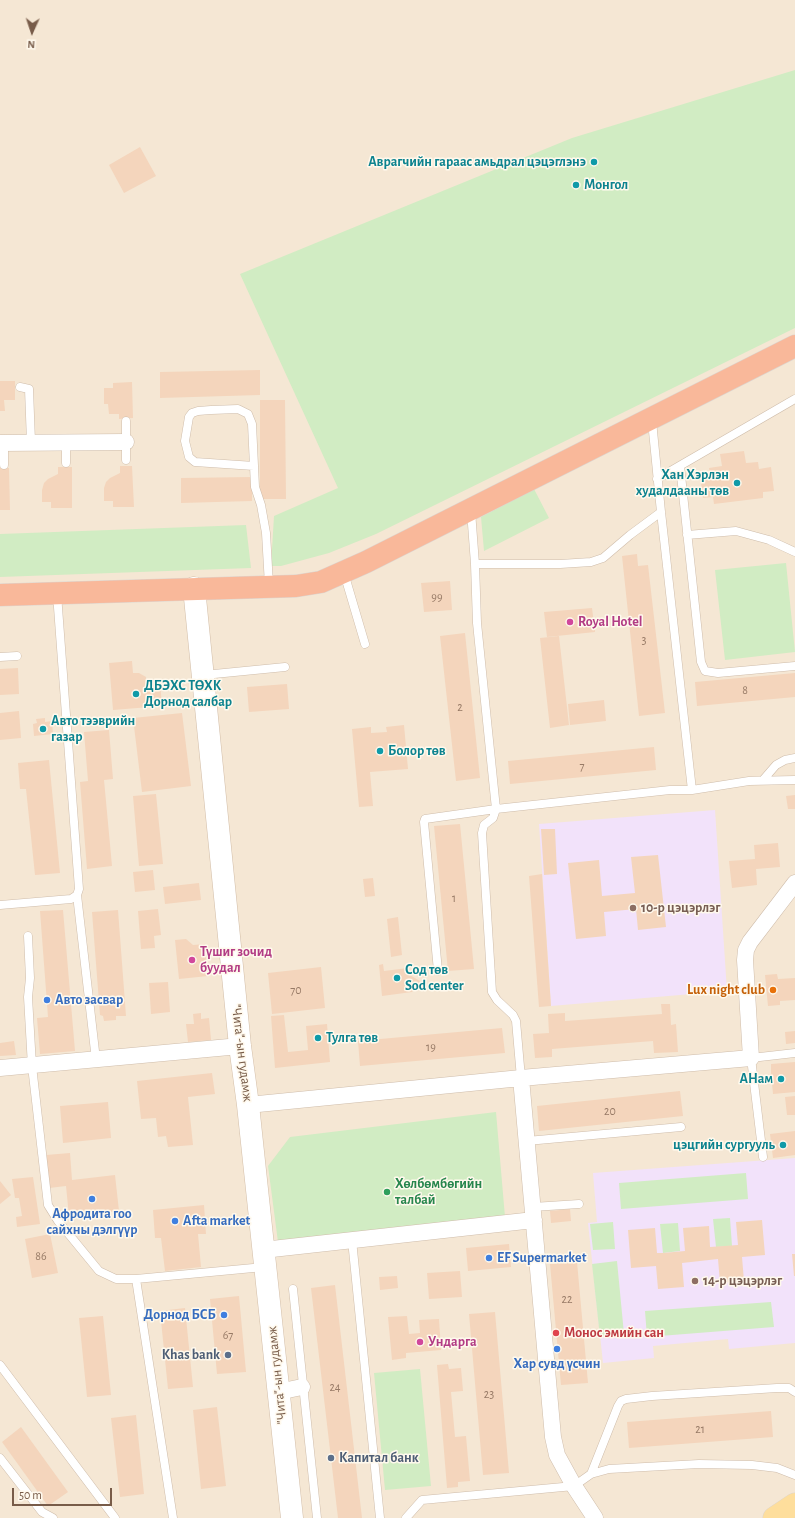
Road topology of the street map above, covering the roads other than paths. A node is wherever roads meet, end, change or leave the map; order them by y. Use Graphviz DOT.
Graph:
graph roads {
  1 [pos="795,346"];
  2 [pos="20,387"];
  3 [pos="795,399"];
  4 [pos="652,418"];
  5 [pos="126,421"];
  6 [pos="31,442"];
  7 [pos="66,442"];
  8 [pos="126,442"];
  9 [pos="2,443"];
  10 [pos="126,460"];
  11 [pos="66,463"];
  12 [pos="4,465"];
  13 [pos="254,466"];
  14 [pos="680,466"];
  15 [pos="658,479"];
  16 [pos="470,509"];
  17 [pos="661,512"];
  18 [pos="687,535"];
  19 [pos="794,552"];
  20 [pos="475,564"];
  21 [pos="344,572"];
  22 [pos="269,586"];
  23 [pos="194,588"];
  24 [pos="57,593"];
  25 [pos="0,595"];
  26 [pos="365,644"];
  27 [pos="17,656"];
  28 [pos="0,657"];
  29 [pos="795,666"];
  30 [pos="284,667"];
  31 [pos="201,677"];
  32 [pos="795,758"];
  33 [pos="763,780"];
  34 [pos="795,780"];
  35 [pos="692,790"];
  36 [pos="496,809"];
  37 [pos="795,883"];
  38 [pos="78,895"];
  39 [pos="0,905"];
  40 [pos="28,936"];
  41 [pos="438,971"];
  42 [pos="240,1046"];
  43 [pos="795,1053"];
  44 [pos="751,1058"];
  45 [pos="96,1060"];
  46 [pos="32,1066"];
  47 [pos="0,1068"];
  48 [pos="521,1078"];
  49 [pos="248,1105"];
  50 [pos="681,1127"];
  51 [pos="527,1141"];
  52 [pos="762,1157"];
  53 [pos="579,1204"];
  54 [pos="534,1216"];
  55 [pos="352,1240"];
  56 [pos="264,1258"];
  57 [pos="136,1279"];
  58 [pos="293,1289"];
  59 [pos="0,1365"];
  60 [pos="302,1387"];
  61 [pos="278,1392"];
  62 [pos="795,1392"];
  63 [pos="0,1458"];
  64 [pos="590,1474"];
  65 [pos="795,1475"];
  66 [pos="574,1486"];
  67 [pos="795,1504"];
  68 [pos="53,1518"];
  69 [pos="115,1518"];
  70 [pos="173,1518"];
  71 [pos="292,1518"];
  72 [pos="318,1518"];
  73 [pos="380,1518"];
  74 [pos="406,1518"];
  75 [pos="595,1518"];
  76 [pos="774,1518"];
  1 -- 4 [label="highway"];
  2 -- 6 [label="lane"];
  3 -- 14 [label="lane"];
  4 -- 15 [label="lane"];
  4 -- 16 [label="highway"];
  5 -- 8 [label="lane"];
  6 -- 7 [label="street"];
  6 -- 9 [label="street"];
  7 -- 8 [label="street"];
  7 -- 11 [label="lane"];
  8 -- 10 [label="lane"];
  9 -- 12 [label="lane"];
  13 -- 13 [label="lane"];
  13 -- 22 [label="lane"];
  14 -- 15 [label="lane"];
  14 -- 18 [label="lane"];
  15 -- 17 [label="lane"];
  16 -- 20 [label="lane"];
  16 -- 21 [label="highway"];
  17 -- 20 [label="lane"];
  17 -- 35 [label="lane"];
  18 -- 19 [label="lane"];
  18 -- 29 [label="lane"];
  20 -- 36 [label="lane"];
  21 -- 22 [label="highway"];
  21 -- 26 [label="lane"];
  22 -- 23 [label="highway"];
  23 -- 24 [label="highway"];
  23 -- 31 [label="main road, \"Чита\"-ын гудамж"];
  24 -- 25 [label="highway"];
  24 -- 38 [label="lane"];
  27 -- 28 [label="lane"];
  30 -- 31 [label="lane"];
  31 -- 42 [label="main road, \"Чита\"-ын гудамж"];
  32 -- 33 [label="lane"];
  33 -- 34 [label="lane"];
  33 -- 35 [label="lane"];
  35 -- 36 [label="lane"];
  36 -- 41 [label="lane"];
  36 -- 48 [label="lane"];
  37 -- 44 [label="street"];
  38 -- 39 [label="lane"];
  38 -- 45 [label="lane"];
  40 -- 46 [label="lane"];
  42 -- 45 [label="street"];
  42 -- 49 [label="main road, \"Чита\"-ын гудамж"];
  43 -- 44 [label="lane"];
  44 -- 48 [label="street"];
  44 -- 52 [label="lane"];
  45 -- 46 [label="street"];
  46 -- 47 [label="street"];
  46 -- 57 [label="lane"];
  48 -- 49 [label="street"];
  48 -- 51 [label="street"];
  49 -- 56 [label="main road, \"Чита\"-ын гудамж"];
  50 -- 51 [label="lane"];
  51 -- 54 [label="street"];
  53 -- 54 [label="lane"];
  54 -- 55 [label="street"];
  54 -- 66 [label="street"];
  55 -- 56 [label="street"];
  55 -- 73 [label="lane"];
  56 -- 57 [label="lane"];
  56 -- 61 [label="main road, \"Чита\"-ын гудамж"];
  57 -- 70 [label="lane"];
  58 -- 60 [label="lane"];
  59 -- 69 [label="lane"];
  60 -- 61 [label="street"];
  60 -- 72 [label="lane"];
  61 -- 71 [label="main road, \"Чита\"-ын гудамж"];
  62 -- 64 [label="lane"];
  63 -- 68 [label="lane"];
  64 -- 65 [label="lane"];
  64 -- 66 [label="lane"];
  66 -- 74 [label="lane"];
  66 -- 75 [label="street"];
  67 -- 76 [label="main road"];
}
